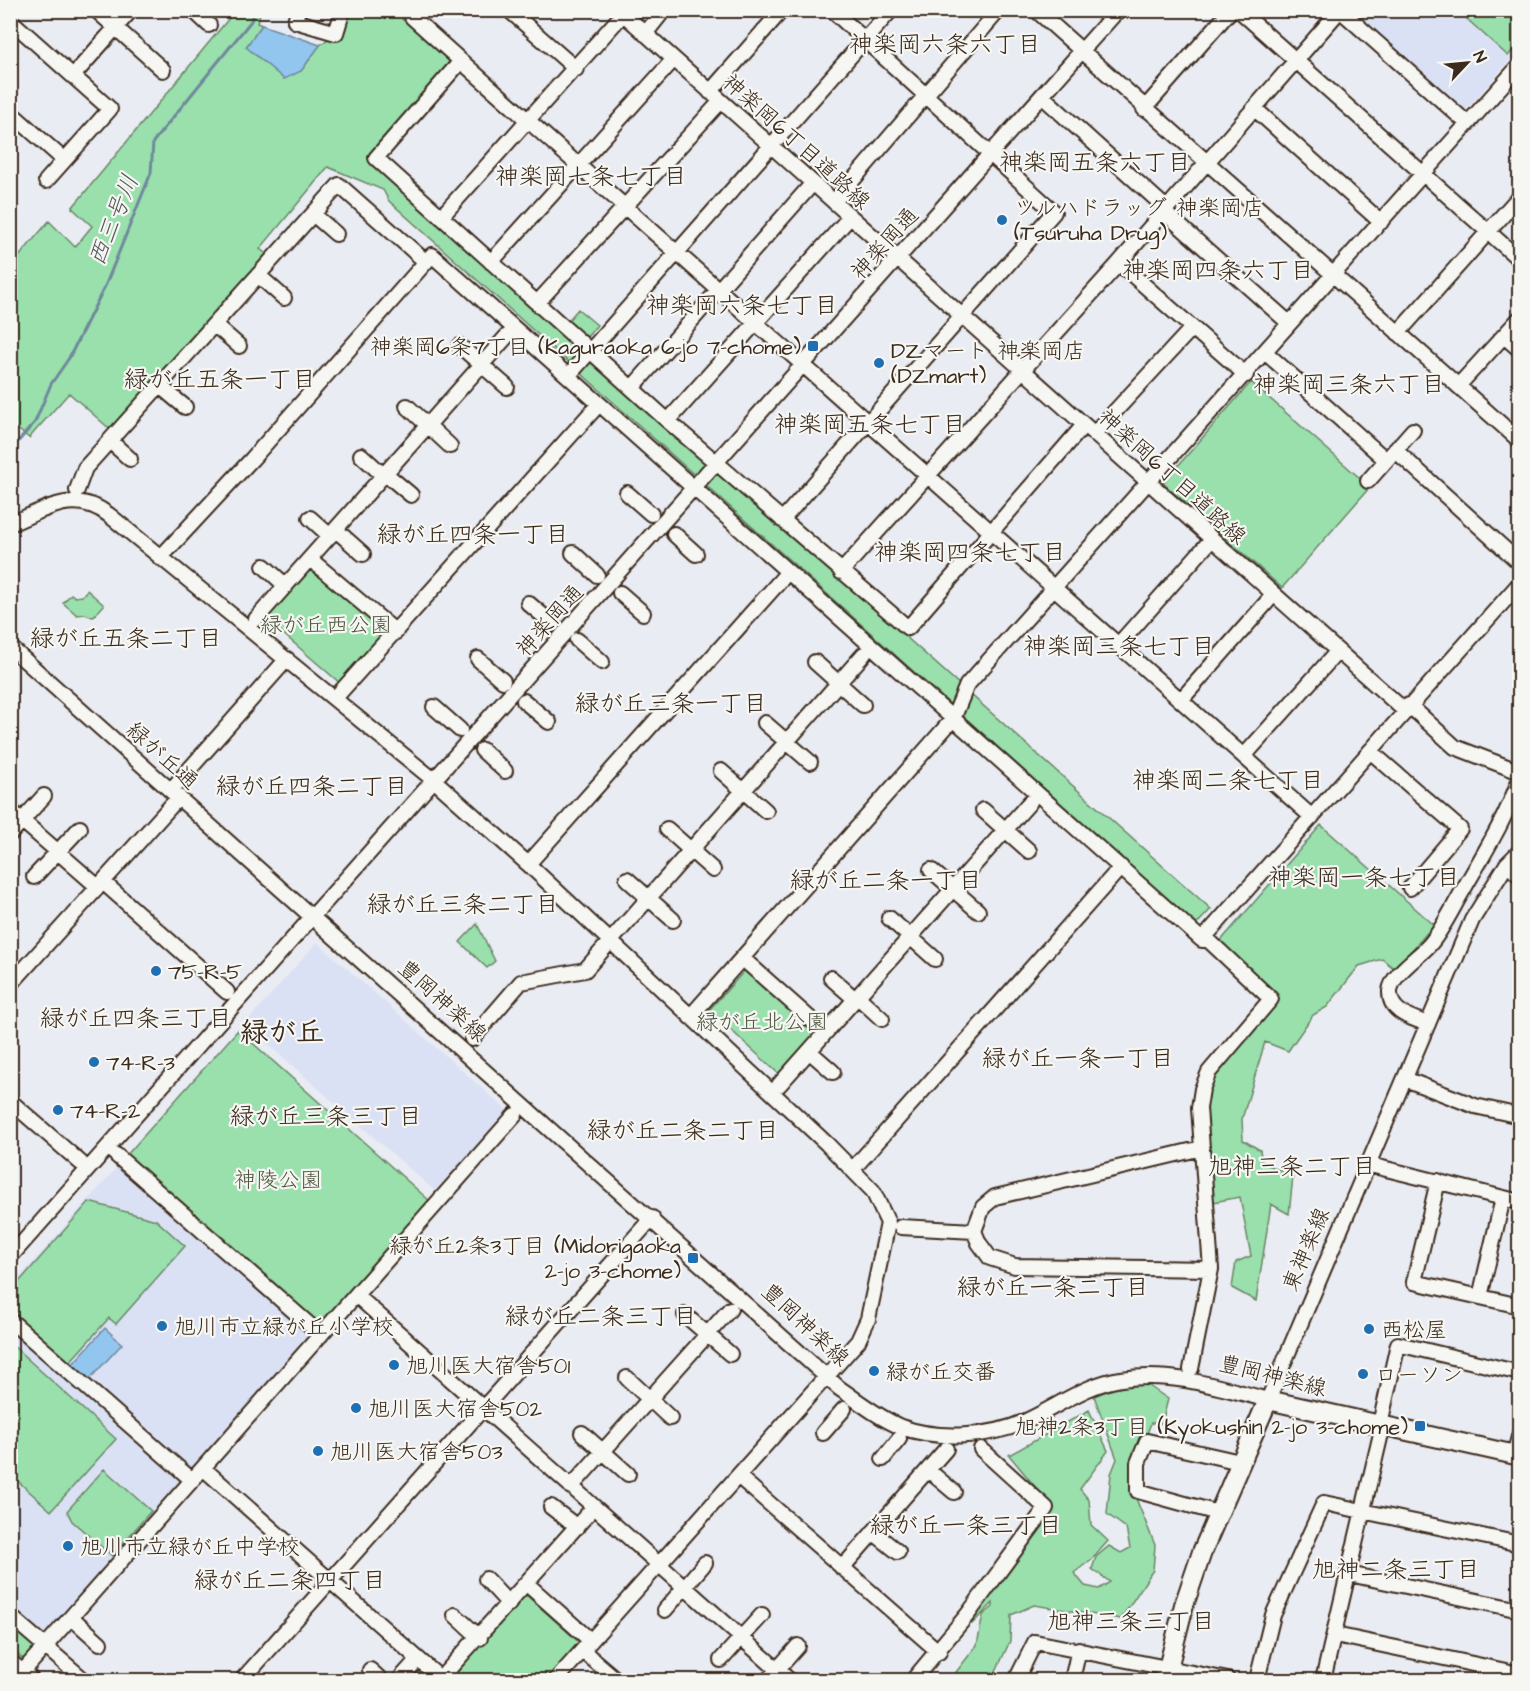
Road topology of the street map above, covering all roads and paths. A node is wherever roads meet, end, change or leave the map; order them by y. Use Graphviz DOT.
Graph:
graph roads {
  1 [pos="15,10"];
  2 [pos="96,10"];
  3 [pos="131,10"];
  4 [pos="193,10"];
  5 [pos="298,10"];
  6 [pos="343,10"];
  7 [pos="414,10"];
  8 [pos="510,10"];
  9 [pos="664,10"];
  10 [pos="782,10"];
  11 [pos="832,10"];
  12 [pos="891,10"];
  13 [pos="999,10"];
  14 [pos="1036,10"];
  15 [pos="1118,10"];
  16 [pos="1231,10"];
  17 [pos="1239,10"];
  18 [pos="1340,10"];
  19 [pos="621,12"];
  20 [pos="10,15"];
  21 [pos="10,20"];
  22 [pos="209,25"];
  23 [pos="116,28"];
  24 [pos="645,34"];
  25 [pos="865,40"];
  26 [pos="1082,51"];
  27 [pos="674,59"];
  28 [pos="461,62"];
  29 [pos="1295,62"];
  30 [pos="576,69"];
  31 [pos="163,70"];
  32 [pos="1517,73"];
  33 [pos="73,76"];
  34 [pos="926,94"];
  35 [pos="1042,96"];
  36 [pos="716,97"];
  37 [pos="1254,108"];
  38 [pos="1144,109"];
  39 [pos="10,112"];
  40 [pos="528,120"];
  41 [pos="1467,123"];
  42 [pos="771,146"];
  43 [pos="992,154"];
  44 [pos="64,160"];
  45 [pos="1205,162"];
  46 [pos="578,165"];
  47 [pos="1422,175"];
  48 [pos="46,181"];
  49 [pos="813,183"];
  50 [pos="1520,196"];
  51 [pos="834,202"];
  52 [pos="626,207"];
  53 [pos="1165,209"];
  54 [pos="313,214"];
  55 [pos="850,216"];
  56 [pos="441,217"];
  57 [pos="1381,222"];
  58 [pos="1487,232"];
  59 [pos="336,234"];
  60 [pos="677,252"];
  61 [pos="898,259"];
  62 [pos="1520,260"];
  63 [pos="491,261"];
  64 [pos="426,262"];
  65 [pos="1119,263"];
  66 [pos="258,275"];
  67 [pos="1333,275"];
  68 [pos="719,290"];
  69 [pos="284,298"];
  70 [pos="537,303"];
  71 [pos="962,316"];
  72 [pos="1520,318"];
  73 [pos="757,323"];
  74 [pos="1289,323"];
  75 [pos="215,325"];
  76 [pos="1192,328"];
  77 [pos="1398,333"];
  78 [pos="507,336"];
  79 [pos="1504,336"];
  80 [pos="239,346"];
  81 [pos="460,346"];
  82 [pos="1520,350"];
  83 [pos="590,351"];
  84 [pos="1265,352"];
  85 [pos="482,365"];
  86 [pos="804,365"];
  87 [pos="1022,369"];
  88 [pos="568,375"];
  89 [pos="1246,375"];
  90 [pos="160,386"];
  91 [pos="1458,386"];
  92 [pos="507,387"];
  93 [pos="633,388"];
  94 [pos="600,404"];
  95 [pos="407,406"];
  96 [pos="185,407"];
  97 [pos="668,421"];
  98 [pos="869,422"];
  99 [pos="428,426"];
  100 [pos="1089,429"];
  101 [pos="1413,430"];
  102 [pos="110,441"];
  103 [pos="1520,441"];
  104 [pos="450,446"];
  105 [pos="361,455"];
  106 [pos="1391,455"];
  107 [pos="130,459"];
  108 [pos="717,462"];
  109 [pos="385,475"];
  110 [pos="929,476"];
  111 [pos="1149,482"];
  112 [pos="1368,482"];
  113 [pos="694,489"];
  114 [pos="77,490"];
  115 [pos="627,493"];
  116 [pos="411,495"];
  117 [pos="651,514"];
  118 [pos="310,518"];
  119 [pos="782,520"];
  120 [pos="10,524"];
  121 [pos="993,532"];
  122 [pos="333,533"];
  123 [pos="674,534"];
  124 [pos="1212,538"];
  125 [pos="573,553"];
  126 [pos="363,554"];
  127 [pos="696,554"];
  128 [pos="160,558"];
  129 [pos="310,559"];
  130 [pos="1520,563"];
  131 [pos="264,566"];
  132 [pos="788,572"];
  133 [pos="842,572"];
  134 [pos="597,575"];
  135 [pos="1520,582"];
  136 [pos="286,586"];
  137 [pos="1056,588"];
  138 [pos="620,593"];
  139 [pos="1274,594"];
  140 [pos="528,603"];
  141 [pos="643,613"];
  142 [pos="256,619"];
  143 [pos="553,624"];
  144 [pos="396,632"];
  145 [pos="577,640"];
  146 [pos="1119,644"];
  147 [pos="10,647"];
  148 [pos="1338,651"];
  149 [pos="864,654"];
  150 [pos="286,658"];
  151 [pos="478,659"];
  152 [pos="602,662"];
  153 [pos="815,662"];
  154 [pos="503,681"];
  155 [pos="839,683"];
  156 [pos="335,698"];
  157 [pos="1181,700"];
  158 [pos="524,701"];
  159 [pos="863,705"];
  160 [pos="434,707"];
  161 [pos="1407,708"];
  162 [pos="953,719"];
  163 [pos="549,722"];
  164 [pos="765,723"];
  165 [pos="460,730"];
  166 [pos="786,742"];
  167 [pos="482,750"];
  168 [pos="1370,751"];
  169 [pos="1244,756"];
  170 [pos="810,762"];
  171 [pos="505,771"];
  172 [pos="721,771"];
  173 [pos="1520,772"];
  174 [pos="1520,778"];
  175 [pos="435,781"];
  176 [pos="743,791"];
  177 [pos="175,793"];
  178 [pos="44,796"];
  179 [pos="1030,802"];
  180 [pos="10,810"];
  181 [pos="983,810"];
  182 [pos="766,811"];
  183 [pos="1312,817"];
  184 [pos="22,820"];
  185 [pos="80,828"];
  186 [pos="667,829"];
  187 [pos="1005,830"];
  188 [pos="10,834"];
  189 [pos="691,850"];
  190 [pos="58,851"];
  191 [pos="1029,851"];
  192 [pos="1520,851"];
  193 [pos="528,864"];
  194 [pos="1508,864"];
  195 [pos="1120,867"];
  196 [pos="713,870"];
  197 [pos="931,870"];
  198 [pos="1520,876"];
  199 [pos="34,877"];
  200 [pos="627,879"];
  201 [pos="100,884"];
  202 [pos="1410,888"];
  203 [pos="953,889"];
  204 [pos="648,898"];
  205 [pos="978,911"];
  206 [pos="314,918"];
  207 [pos="889,918"];
  208 [pos="672,920"];
  209 [pos="910,937"];
  210 [pos="1205,937"];
  211 [pos="609,942"];
  212 [pos="742,958"];
  213 [pos="935,959"];
  214 [pos="13,978"];
  215 [pos="831,978"];
  216 [pos="227,992"];
  217 [pos="856,998"];
  218 [pos="690,1017"];
  219 [pos="882,1019"];
  220 [pos="1428,1024"];
  221 [pos="825,1032"];
  222 [pos="472,1039"];
  223 [pos="809,1051"];
  224 [pos="833,1072"];
  225 [pos="1405,1078"];
  226 [pos="779,1085"];
  227 [pos="10,1101"];
  228 [pos="515,1115"];
  229 [pos="1520,1116"];
  230 [pos="1202,1148"];
  231 [pos="116,1155"];
  232 [pos="81,1163"];
  233 [pos="1366,1164"];
  234 [pos="853,1169"];
  235 [pos="1438,1181"];
  236 [pos="1503,1198"];
  237 [pos="1520,1202"];
  238 [pos="652,1218"];
  239 [pos="901,1227"];
  240 [pos="974,1232"];
  241 [pos="10,1257"];
  242 [pos="1211,1269"];
  243 [pos="356,1294"];
  244 [pos="1480,1297"];
  245 [pos="1520,1306"];
  246 [pos="730,1308"];
  247 [pos="685,1315"];
  248 [pos="10,1320"];
  249 [pos="708,1334"];
  250 [pos="321,1335"];
  251 [pos="730,1354"];
  252 [pos="1191,1369"];
  253 [pos="1520,1373"];
  254 [pos="827,1376"];
  255 [pos="627,1378"];
  256 [pos="650,1399"];
  257 [pos="1268,1400"];
  258 [pos="483,1409"];
  259 [pos="844,1409"];
  260 [pos="670,1418"];
  261 [pos="1381,1425"];
  262 [pos="582,1433"];
  263 [pos="823,1433"];
  264 [pos="1520,1433"];
  265 [pos="899,1439"];
  266 [pos="946,1449"];
  267 [pos="981,1449"];
  268 [pos="602,1452"];
  269 [pos="1518,1456"];
  270 [pos="883,1459"];
  271 [pos="1240,1462"];
  272 [pos="203,1468"];
  273 [pos="928,1470"];
  274 [pos="628,1474"];
  275 [pos="738,1476"];
  276 [pos="192,1480"];
  277 [pos="572,1487"];
  278 [pos="954,1492"];
  279 [pos="551,1507"];
  280 [pos="594,1507"];
  281 [pos="1363,1511"];
  282 [pos="1218,1513"];
  283 [pos="577,1527"];
  284 [pos="873,1532"];
  285 [pos="1520,1544"];
  286 [pos="898,1552"];
  287 [pos="705,1563"];
  288 [pos="659,1565"];
  289 [pos="842,1568"];
  290 [pos="1349,1574"];
  291 [pos="486,1579"];
  292 [pos="330,1581"];
  293 [pos="527,1584"];
  294 [pos="684,1587"];
  295 [pos="508,1604"];
  296 [pos="665,1610"];
  297 [pos="1520,1610"];
  298 [pos="455,1615"];
  299 [pos="762,1615"];
  300 [pos="10,1616"];
  301 [pos="71,1617"];
  302 [pos="1335,1635"];
  303 [pos="480,1638"];
  304 [pos="742,1638"];
  305 [pos="100,1643"];
  306 [pos="45,1646"];
  307 [pos="587,1646"];
  308 [pos="798,1646"];
  309 [pos="1079,1649"];
  310 [pos="939,1652"];
  311 [pos="418,1659"];
  312 [pos="721,1660"];
  313 [pos="370,1670"];
  314 [pos="22,1671"];
  315 [pos="1167,1674"];
  316 [pos="1520,1674"];
  317 [pos="773,1675"];
  318 [pos="84,1680"];
  319 [pos="242,1680"];
  320 [pos="381,1680"];
  321 [pos="399,1680"];
  322 [pos="441,1680"];
  323 [pos="556,1680"];
  324 [pos="617,1680"];
  325 [pos="789,1680"];
  326 [pos="913,1680"];
  327 [pos="1017,1680"];
  328 [pos="1072,1680"];
  329 [pos="1228,1680"];
  330 [pos="1257,1680"];
  331 [pos="1323,1680"];
  1 -- 20 [label="street"];
  2 -- 23 [label="street"];
  3 -- 23 [label="street"];
  4 -- 22 [label="street"];
  5 -- 6 [label="street"];
  7 -- 28 [label="street"];
  8 -- 30 [label="street"];
  9 -- 24 [label="street"];
  10 -- 36 [label="street"];
  11 -- 25 [label="street"];
  12 -- 25 [label="street"];
  13 -- 34 [label="street"];
  14 -- 26 [label="street"];
  15 -- 26 [label="street, 神楽岡通"];
  16 -- 38 [label="street"];
  17 -- 29 [label="street"];
  18 -- 29 [label="street"];
  18 -- 41 [label="street"];
  19 -- 24 [label="street, 神楽岡6丁目道路線"];
  19 -- 30 [label="street"];
  21 -- 33 [label="street"];
  23 -- 31 [label="street"];
  23 -- 33 [label="street"];
  24 -- 27 [label="street, 神楽岡6丁目道路線"];
  25 -- 34 [label="street"];
  25 -- 42 [label="street"];
  26 -- 35 [label="street, 神楽岡通"];
  26 -- 38 [label="street"];
  27 -- 36 [label="street, 神楽岡6丁目道路線"];
  27 -- 46 [label="street"];
  28 -- 40 [label="street"];
  28 -- 56 [label="street"];
  29 -- 37 [label="street"];
  29 -- 47 [label="street"];
  30 -- 40 [label="street"];
  32 -- 41 [label="street"];
  33 -- 44 [label="street"];
  34 -- 43 [label="street"];
  34 -- 51 [label="street"];
  35 -- 43 [label="street, 神楽岡通"];
  35 -- 53 [label="street"];
  36 -- 42 [label="street, 神楽岡6丁目道路線"];
  36 -- 52 [label="street"];
  37 -- 45 [label="street"];
  37 -- 57 [label="street"];
  38 -- 45 [label="street"];
  39 -- 44 [label="street"];
  40 -- 46 [label="street"];
  40 -- 56 [label="street"];
  41 -- 47 [label="street"];
  42 -- 49 [label="street, 神楽岡6丁目道路線"];
  42 -- 60 [label="street"];
  43 -- 61 [label="street, 神楽岡通"];
  43 -- 71 [label="street"];
  44 -- 48 [label="street"];
  45 -- 53 [label="street"];
  45 -- 67 [label="street"];
  46 -- 52 [label="street"];
  46 -- 63 [label="street"];
  47 -- 57 [label="street"];
  47 -- 58 [label="street"];
  49 -- 51 [label="street, 神楽岡6丁目道路線"];
  49 -- 68 [label="street"];
  50 -- 58 [label="street"];
  51 -- 55 [label="street, 神楽岡6丁目道路線"];
  52 -- 60 [label="street"];
  52 -- 70 [label="street"];
  53 -- 65 [label="street"];
  53 -- 74 [label="street"];
  54 -- 59 [label="street"];
  54 -- 64 [label="street"];
  54 -- 66 [label="street"];
  55 -- 61 [label="street, 神楽岡6丁目道路線"];
  55 -- 73 [label="street"];
  56 -- 63 [label="street"];
  57 -- 67 [label="street"];
  58 -- 62 [label="street"];
  58 -- 77 [label="street"];
  60 -- 68 [label="street"];
  60 -- 83 [label="street"];
  61 -- 71 [label="street, 神楽岡6丁目道路線"];
  61 -- 86 [label="street, 神楽岡通"];
  63 -- 70 [label="street"];
  64 -- 88 [label="street"];
  64 -- 128 [label="street"];
  65 -- 76 [label="street"];
  65 -- 87 [label="street"];
  66 -- 69 [label="street"];
  66 -- 75 [label="street"];
  67 -- 74 [label="street"];
  67 -- 77 [label="street"];
  68 -- 73 [label="street"];
  68 -- 93 [label="street"];
  70 -- 83 [label="street"];
  71 -- 87 [label="street, 神楽岡6丁目道路線"];
  71 -- 98 [label="street"];
  72 -- 79 [label="street"];
  73 -- 86 [label="street"];
  73 -- 97 [label="street"];
  74 -- 84 [label="street"];
  75 -- 80 [label="street"];
  75 -- 90 [label="street"];
  76 -- 89 [label="street"];
  76 -- 100 [label="street"];
  77 -- 91 [label="street"];
  78 -- 85 [label="street"];
  79 -- 82 [label="street"];
  79 -- 91 [label="street"];
  81 -- 85 [label="street"];
  83 -- 88 [label="street"];
  83 -- 93 [label="street"];
  84 -- 89 [label="street"];
  84 -- 106 [label="street"];
  85 -- 92 [label="street"];
  85 -- 99 [label="street"];
  86 -- 98 [label="street"];
  86 -- 108 [label="street, 神楽岡通"];
  87 -- 100 [label="street, 神楽岡6丁目道路線"];
  87 -- 110 [label="street"];
  88 -- 94 [label="street"];
  89 -- 111 [label="street"];
  90 -- 96 [label="street"];
  90 -- 102 [label="street"];
  91 -- 103 [label="street"];
  93 -- 97 [label="street"];
  94 -- 113 [label="street"];
  94 -- 144 [label="street"];
  95 -- 99 [label="street"];
  97 -- 108 [label="street"];
  98 -- 110 [label="street"];
  98 -- 119 [label="street"];
  99 -- 104 [label="street"];
  99 -- 109 [label="street"];
  100 -- 111 [label="street, 神楽岡6丁目道路線"];
  100 -- 121 [label="street"];
  101 -- 106 [label="street"];
  102 -- 107 [label="street"];
  102 -- 114 [label="street"];
  105 -- 109 [label="street"];
  106 -- 112 [label="street"];
  106 -- 130 [label="street"];
  108 -- 113 [label="street, 神楽岡通"];
  108 -- 119 [label="street"];
  109 -- 116 [label="street"];
  109 -- 122 [label="street"];
  110 -- 121 [label="street"];
  110 -- 133 [label="street"];
  111 -- 124 [label="street, 神楽岡6丁目道路線"];
  111 -- 137 [label="street"];
  113 -- 132 [label="street"];
  113 -- 175 [label="street, 神楽岡通"];
  115 -- 117 [label="street"];
  118 -- 122 [label="street"];
  119 -- 133 [label="street"];
  120 -- 128 [label="street"];
  121 -- 133 [label="street"];
  121 -- 137 [label="street"];
  122 -- 126 [label="street"];
  122 -- 129 [label="street"];
  123 -- 127 [label="street"];
  124 -- 139 [label="street, 神楽岡6丁目道路線"];
  124 -- 146 [label="street"];
  125 -- 134 [label="street"];
  128 -- 150 [label="street"];
  129 -- 136 [label="street"];
  129 -- 144 [label="street"];
  131 -- 136 [label="street"];
  132 -- 162 [label="street"];
  132 -- 193 [label="street"];
  135 -- 161 [label="street"];
  136 -- 142 [label="street"];
  137 -- 146 [label="street"];
  137 -- 162 [label="street"];
  138 -- 141 [label="street"];
  139 -- 148 [label="street, 神楽岡6丁目道路線"];
  139 -- 157 [label="street"];
  140 -- 143 [label="street"];
  144 -- 156 [label="street"];
  145 -- 152 [label="street"];
  146 -- 157 [label="street"];
  147 -- 177 [label="street, 緑が丘通"];
  148 -- 161 [label="street, 神楽岡6丁目道路線"];
  148 -- 169 [label="street"];
  149 -- 155 [label="street"];
  150 -- 156 [label="street"];
  150 -- 177 [label="street"];
  151 -- 154 [label="street"];
  153 -- 155 [label="street"];
  155 -- 159 [label="street"];
  155 -- 166 [label="street"];
  156 -- 175 [label="street"];
  157 -- 169 [label="street"];
  158 -- 163 [label="street"];
  160 -- 165 [label="street"];
  161 -- 168 [label="street"];
  161 -- 173 [label="street, 神楽岡6丁目道路線"];
  162 -- 195 [label="street"];
  162 -- 212 [label="street"];
  164 -- 166 [label="street"];
  166 -- 170 [label="street"];
  166 -- 176 [label="street"];
  167 -- 171 [label="street"];
  168 -- 183 [label="street"];
  168 -- 202 [label="street"];
  169 -- 183 [label="street"];
  172 -- 176 [label="street"];
  174 -- 220 [label="street"];
  175 -- 193 [label="street"];
  175 -- 206 [label="street, 神楽岡通"];
  176 -- 182 [label="street"];
  176 -- 189 [label="street"];
  177 -- 201 [label="street"];
  177 -- 206 [label="street, 緑が丘通"];
  178 -- 184 [label="street"];
  179 -- 187 [label="street"];
  180 -- 184 [label="street"];
  181 -- 187 [label="street"];
  183 -- 210 [label="street"];
  184 -- 188 [label="street"];
  184 -- 190 [label="street"];
  185 -- 190 [label="street"];
  186 -- 189 [label="street"];
  187 -- 191 [label="street"];
  187 -- 203 [label="street"];
  189 -- 196 [label="street"];
  189 -- 204 [label="street"];
  190 -- 199 [label="street"];
  190 -- 201 [label="street"];
  192 -- 194 [label="street, 東神楽線"];
  193 -- 211 [label="street"];
  194 -- 198 [label="street"];
  194 -- 220 [label="street, 東神楽線"];
  195 -- 210 [label="street"];
  195 -- 234 [label="street"];
  197 -- 203 [label="street"];
  200 -- 204 [label="street"];
  201 -- 214 [label="street"];
  201 -- 216 [label="street"];
  203 -- 205 [label="street"];
  203 -- 209 [label="street"];
  204 -- 208 [label="street"];
  204 -- 211 [label="street"];
  206 -- 238 [label="street, 豊岡神楽線"];
  206 -- 241 [label="street, 神楽岡通"];
  207 -- 209 [label="street"];
  209 -- 213 [label="street"];
  209 -- 217 [label="street"];
  210 -- 230 [label="street"];
  211 -- 218 [label="street"];
  211 -- 222 [label="street"];
  212 -- 218 [label="street"];
  212 -- 221 [label="street"];
  215 -- 217 [label="street"];
  217 -- 219 [label="street"];
  217 -- 221 [label="street"];
  218 -- 234 [label="street"];
  220 -- 225 [label="street, 東神楽線"];
  221 -- 223 [label="street"];
  223 -- 224 [label="street"];
  223 -- 226 [label="street"];
  225 -- 229 [label="street"];
  225 -- 233 [label="street, 東神楽線"];
  227 -- 232 [label="street"];
  228 -- 243 [label="street"];
  230 -- 240 [label="street"];
  230 -- 242 [label="street"];
  231 -- 250 [label="street"];
  233 -- 235 [label="street"];
  233 -- 257 [label="street, 東神楽線"];
  234 -- 254 [label="street"];
  235 -- 236 [label="street"];
  235 -- 244 [label="street"];
  236 -- 237 [label="street"];
  236 -- 244 [label="street"];
  238 -- 254 [label="street, 豊岡神楽線"];
  238 -- 258 [label="street"];
  239 -- 240 [label="street"];
  240 -- 242 [label="street"];
  242 -- 252 [label="street"];
  243 -- 250 [label="street"];
  243 -- 258 [label="street"];
  244 -- 245 [label="street"];
  246 -- 249 [label="street"];
  247 -- 249 [label="street"];
  248 -- 276 [label="street"];
  249 -- 251 [label="street"];
  249 -- 256 [label="street"];
  250 -- 272 [label="street"];
  253 -- 261 [label="street"];
  254 -- 257 [label="street, 豊岡神楽線"];
  254 -- 275 [label="street"];
  255 -- 256 [label="street"];
  256 -- 260 [label="street"];
  256 -- 268 [label="street"];
  257 -- 261 [label="main road, 豊岡神楽線"];
  257 -- 271 [label="main road, 東神楽線"];
  258 -- 277 [label="street"];
  258 -- 292 [label="street"];
  259 -- 263 [label="street"];
  261 -- 269 [label="main road, 豊岡神楽線"];
  261 -- 281 [label="street"];
  262 -- 268 [label="street"];
  264 -- 269 [label="street"];
  265 -- 270 [label="street"];
  266 -- 273 [label="street"];
  267 -- 310 [label="street"];
  268 -- 274 [label="street"];
  268 -- 277 [label="street"];
  271 -- 282 [label="main road, 東神楽線"];
  271 -- 282 [label="street"];
  272 -- 276 [label="street"];
  272 -- 292 [label="street"];
  273 -- 278 [label="street"];
  273 -- 284 [label="street"];
  275 -- 288 [label="street"];
  275 -- 289 [label="street"];
  276 -- 301 [label="street"];
  277 -- 280 [label="street"];
  279 -- 283 [label="street"];
  280 -- 283 [label="street"];
  280 -- 288 [label="street"];
  281 -- 285 [label="street"];
  281 -- 290 [label="street"];
  281 -- 330 [label="street"];
  282 -- 315 [label="main road, 東神楽線"];
  283 -- 293 [label="street"];
  284 -- 286 [label="street"];
  284 -- 289 [label="street"];
  287 -- 294 [label="street"];
  288 -- 294 [label="street"];
  288 -- 307 [label="street"];
  289 -- 310 [label="street"];
  290 -- 297 [label="street"];
  290 -- 302 [label="street"];
  291 -- 295 [label="street"];
  292 -- 311 [label="street"];
  292 -- 319 [label="street"];
  293 -- 295 [label="street"];
  293 -- 307 [label="street"];
  294 -- 296 [label="street"];
  294 -- 304 [label="street"];
  295 -- 303 [label="street"];
  298 -- 303 [label="street"];
  299 -- 304 [label="street"];
  300 -- 306 [label="street"];
  301 -- 305 [label="street"];
  301 -- 306 [label="street"];
  302 -- 316 [label="street"];
  302 -- 331 [label="street"];
  303 -- 322 [label="street"];
  304 -- 312 [label="street"];
  304 -- 317 [label="street"];
  306 -- 314 [label="street"];
  306 -- 318 [label="street"];
  307 -- 323 [label="street"];
  307 -- 324 [label="street"];
  308 -- 317 [label="street"];
  309 -- 315 [label="street"];
  309 -- 327 [label="street"];
  309 -- 328 [label="street"];
  310 -- 326 [label="street"];
  311 -- 321 [label="street"];
  311 -- 322 [label="street"];
  313 -- 320 [label="street"];
  315 -- 329 [label="street"];
  317 -- 325 [label="street"];
}
